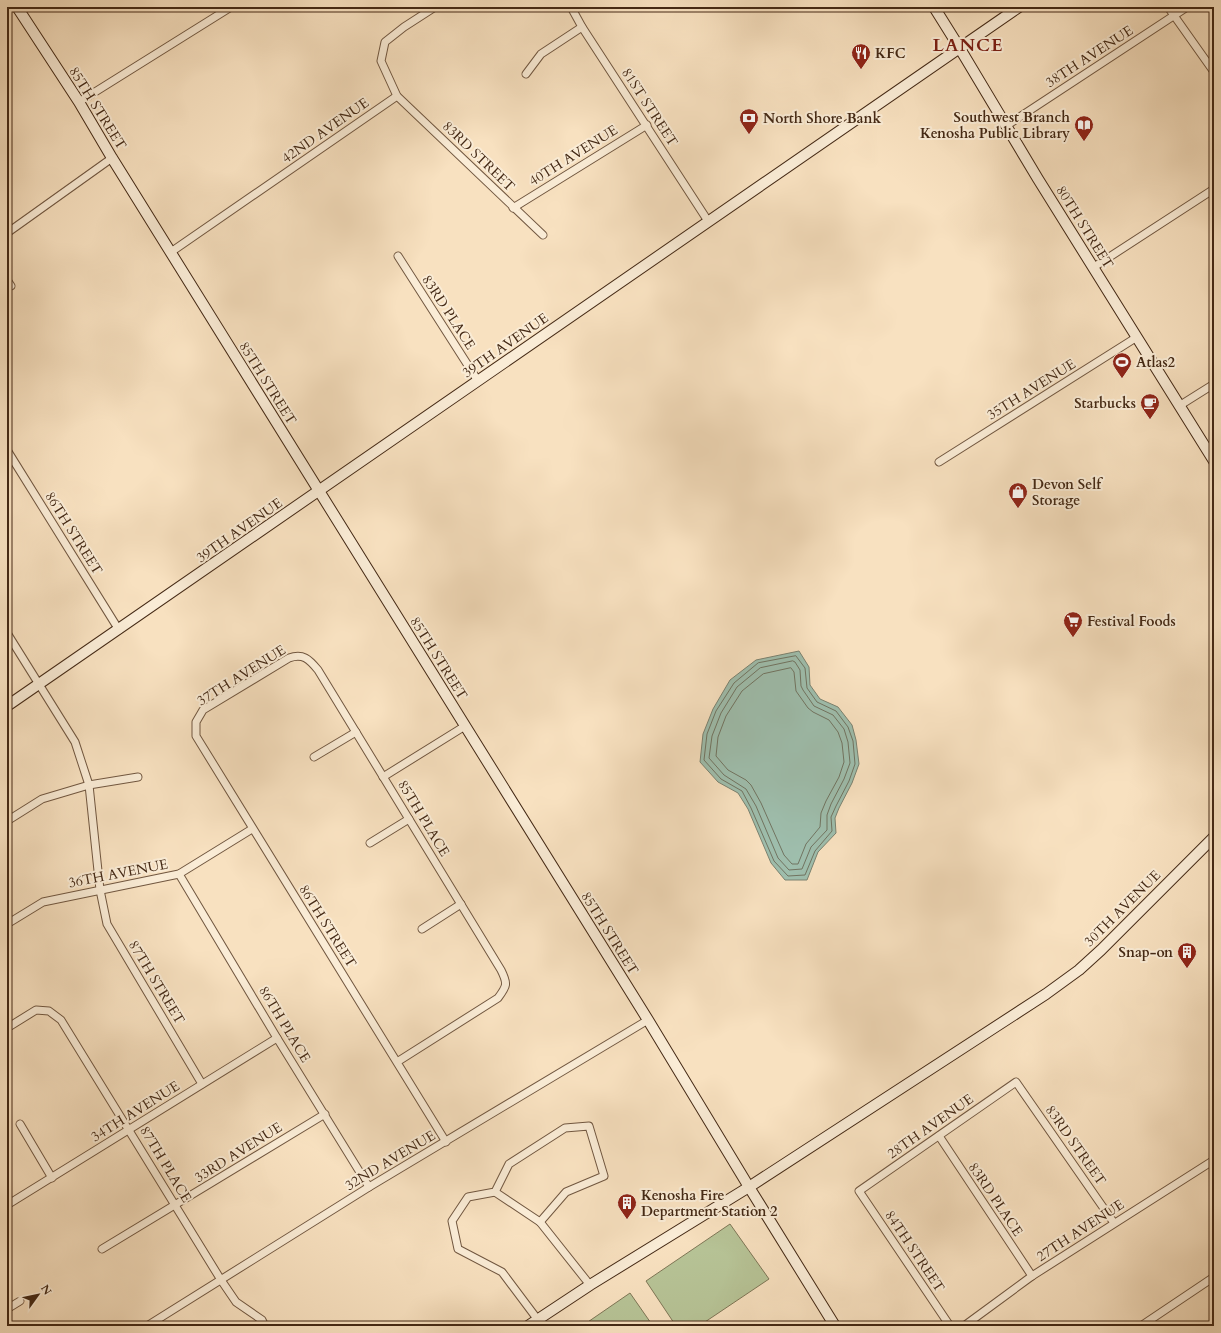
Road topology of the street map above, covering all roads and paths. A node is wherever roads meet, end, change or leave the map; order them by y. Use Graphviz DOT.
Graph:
graph roads {
  1 [pos="17,7"];
  2 [pos="231,7"];
  3 [pos="435,7"];
  4 [pos="571,7"];
  5 [pos="934,7"];
  6 [pos="1019,7"];
  7 [pos="1168,7"];
  8 [pos="1187,7"];
  9 [pos="1174,16"];
  10 [pos="582,27"];
  11 [pos="960,47"];
  12 [pos="1214,72"];
  13 [pos="526,74"];
  14 [pos="397,96"];
  15 [pos="79,102"];
  16 [pos="647,125"];
  17 [pos="1006,126"];
  18 [pos="112,158"];
  19 [pos="1214,189"];
  20 [pos="513,208"];
  21 [pos="708,221"];
  22 [pos="7,233"];
  23 [pos="543,235"];
  24 [pos="171,252"];
  25 [pos="398,256"];
  26 [pos="1094,267"];
  27 [pos="1137,337"];
  28 [pos="478,381"];
  29 [pos="1214,384"];
  30 [pos="1179,406"];
  31 [pos="7,450"];
  32 [pos="1214,461"];
  33 [pos="939,462"];
  34 [pos="319,491"];
  35 [pos="119,630"];
  36 [pos="7,633"];
  37 [pos="303,657"];
  38 [pos="39,685"];
  39 [pos="7,706"];
  40 [pos="196,722"];
  41 [pos="465,726"];
  42 [pos="356,732"];
  43 [pos="314,757"];
  44 [pos="138,777"];
  45 [pos="383,777"];
  46 [pos="89,785"];
  47 [pos="409,819"];
  48 [pos="7,821"];
  49 [pos="252,829"];
  50 [pos="1214,837"];
  51 [pos="370,843"];
  52 [pos="179,874"];
  53 [pos="100,890"];
  54 [pos="461,904"];
  55 [pos="7,924"];
  56 [pos="422,929"];
  57 [pos="648,1020"];
  58 [pos="7,1028"];
  59 [pos="277,1038"];
  60 [pos="397,1062"];
  61 [pos="1016,1082"];
  62 [pos="202,1084"];
  63 [pos="325,1114"];
  64 [pos="20,1124"];
  65 [pos="129,1129"];
  66 [pos="939,1136"];
  67 [pos="446,1142"];
  68 [pos="1214,1160"];
  69 [pos="52,1178"];
  70 [pos="369,1187"];
  71 [pos="749,1187"];
  72 [pos="859,1191"];
  73 [pos="495,1192"];
  74 [pos="7,1205"];
  75 [pos="176,1206"];
  76 [pos="540,1222"];
  77 [pos="1114,1223"];
  78 [pos="102,1250"];
  79 [pos="1032,1276"];
  80 [pos="1214,1277"];
  81 [pos="221,1280"];
  82 [pos="590,1286"];
  83 [pos="20,1301"];
  84 [pos="7,1309"];
  85 [pos="538,1320"];
  86 [pos="147,1326"];
  87 [pos="265,1326"];
  88 [pos="528,1326"];
  89 [pos="835,1326"];
  90 [pos="950,1326"];
  91 [pos="964,1326"];
  92 [pos="1141,1326"];
  1 -- 15 [label="street, 85TH STREET"];
  2 -- 15 [label="street"];
  3 -- 14 [label="street"];
  4 -- 10 [label="street, 81ST STREET"];
  5 -- 11 [label="street, 80TH STREET"];
  6 -- 11 [label="street, 39TH AVENUE"];
  7 -- 9 [label="street"];
  8 -- 9 [label="street, 38TH AVENUE"];
  9 -- 12 [label="street"];
  9 -- 17 [label="street, 38TH AVENUE"];
  10 -- 13 [label="street"];
  10 -- 16 [label="street, 81ST STREET"];
  11 -- 17 [label="street, 80TH STREET"];
  11 -- 21 [label="street, 39TH AVENUE"];
  14 -- 20 [label="street, 83RD STREET"];
  14 -- 24 [label="street, 42ND AVENUE"];
  15 -- 18 [label="street, 85TH STREET"];
  16 -- 20 [label="street, 40TH AVENUE"];
  16 -- 21 [label="street, 81ST STREET"];
  17 -- 26 [label="street, 80TH STREET"];
  18 -- 22 [label="street"];
  18 -- 24 [label="street, 85TH STREET"];
  19 -- 26 [label="street"];
  20 -- 23 [label="street, 83RD STREET"];
  21 -- 28 [label="street, 39TH AVENUE"];
  24 -- 34 [label="street, 85TH STREET"];
  25 -- 28 [label="street, 83RD PLACE"];
  26 -- 27 [label="street, 80TH STREET"];
  27 -- 30 [label="street, 80TH STREET"];
  27 -- 33 [label="street, 35TH AVENUE"];
  28 -- 34 [label="street, 39TH AVENUE"];
  29 -- 30 [label="street"];
  30 -- 32 [label="street, 80TH STREET"];
  31 -- 35 [label="street, 86TH STREET"];
  34 -- 35 [label="street, 39TH AVENUE"];
  34 -- 41 [label="street, 85TH STREET"];
  35 -- 38 [label="street, 39TH AVENUE"];
  36 -- 38 [label="street"];
  37 -- 40 [label="street, 37TH AVENUE"];
  37 -- 42 [label="street, 85TH PLACE"];
  38 -- 39 [label="street, 39TH AVENUE"];
  38 -- 46 [label="street, 87TH STREET"];
  40 -- 49 [label="street, 86TH STREET"];
  41 -- 45 [label="street"];
  41 -- 57 [label="street, 85TH STREET"];
  42 -- 43 [label="street"];
  42 -- 45 [label="street, 85TH PLACE"];
  44 -- 46 [label="street"];
  45 -- 47 [label="street, 85TH PLACE"];
  46 -- 48 [label="street"];
  46 -- 53 [label="street, 87TH STREET"];
  47 -- 51 [label="street"];
  47 -- 54 [label="street, 85TH PLACE"];
  49 -- 52 [label="street, 36TH AVENUE"];
  49 -- 60 [label="street, 86TH STREET"];
  50 -- 71 [label="street, 30TH AVENUE"];
  52 -- 53 [label="street, 36TH AVENUE"];
  52 -- 59 [label="street, 86TH PLACE"];
  53 -- 55 [label="street, 36TH AVENUE"];
  53 -- 62 [label="street, 87TH STREET"];
  54 -- 56 [label="street"];
  54 -- 60 [label="street, 85TH PLACE"];
  57 -- 67 [label="street, 32ND AVENUE"];
  57 -- 71 [label="street, 85TH STREET"];
  58 -- 65 [label="street, 87TH PLACE"];
  59 -- 62 [label="street, 34TH AVENUE"];
  59 -- 63 [label="street, 86TH PLACE"];
  60 -- 67 [label="street, 86TH STREET"];
  61 -- 66 [label="street, 28TH AVENUE"];
  61 -- 77 [label="street, 83RD STREET"];
  62 -- 65 [label="street, 34TH AVENUE"];
  63 -- 70 [label="street, 86TH PLACE"];
  63 -- 75 [label="street, 33RD AVENUE"];
  64 -- 69 [label="street"];
  65 -- 69 [label="street, 34TH AVENUE"];
  65 -- 75 [label="street, 87TH PLACE"];
  66 -- 72 [label="street, 28TH AVENUE"];
  66 -- 79 [label="street, 83RD PLACE"];
  67 -- 70 [label="street, 32ND AVENUE"];
  68 -- 77 [label="street, 27TH AVENUE"];
  69 -- 74 [label="street, 34TH AVENUE"];
  70 -- 81 [label="street, 32ND AVENUE"];
  71 -- 82 [label="street, 30TH AVENUE"];
  71 -- 89 [label="street, 85TH STREET"];
  72 -- 90 [label="street, 84TH STREET"];
  73 -- 76 [label="street"];
  73 -- 76 [label="street"];
  73 -- 85 [label="street"];
  75 -- 78 [label="street, 33RD AVENUE"];
  75 -- 81 [label="street, 87TH PLACE"];
  76 -- 82 [label="street"];
  77 -- 79 [label="street, 27TH AVENUE"];
  79 -- 91 [label="street, 27TH AVENUE"];
  80 -- 92 [label="street"];
  81 -- 86 [label="street, 32ND AVENUE"];
  81 -- 87 [label="street, 87TH PLACE"];
  82 -- 85 [label="street, 30TH AVENUE"];
  83 -- 84 [label="street"];
  85 -- 88 [label="street, 30TH AVENUE"];
}
